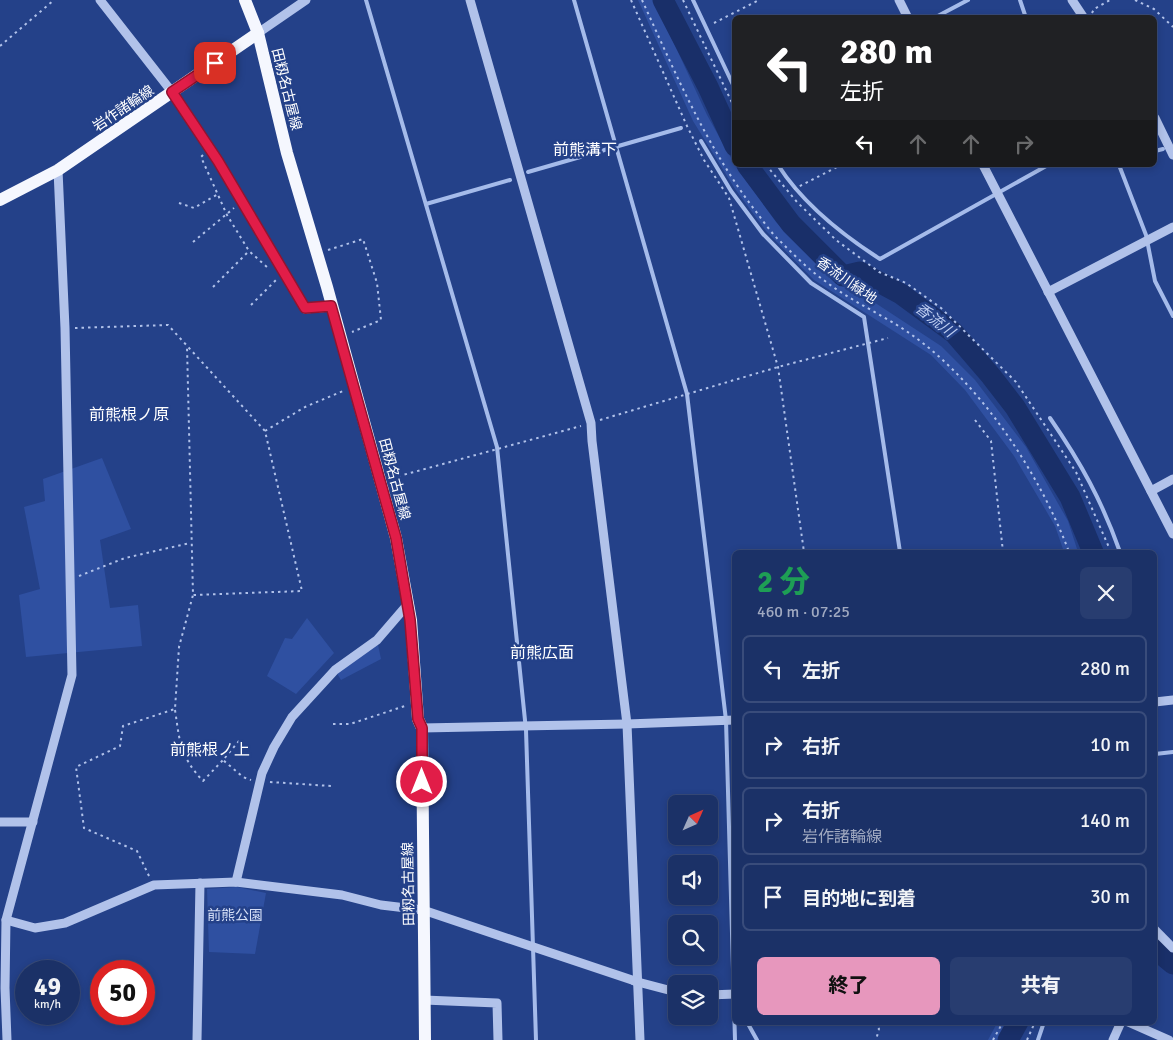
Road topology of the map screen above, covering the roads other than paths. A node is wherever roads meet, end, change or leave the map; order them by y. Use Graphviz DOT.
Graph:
graph roads {
  1 [pos="100,0"];
  2 [pos="245,0"];
  3 [pos="306,0"];
  4 [pos="470,0"];
  5 [pos="899,0"];
  6 [pos="1072,0"];
  7 [pos="906,15"];
  8 [pos="1082,15"];
  9 [pos="258,33"];
  10 [pos="172,92"];
  11 [pos="1157,121"];
  12 [pos="1171,140"];
  13 [pos="1173,155"];
  14 [pos="984,167"];
  15 [pos="58,170"];
  16 [pos="0,200"];
  17 [pos="1173,227"];
  18 [pos="1048,292"];
  19 [pos="331,306"];
  20 [pos="1173,479"];
  21 [pos="1151,491"];
  22 [pos="1173,534"];
  23 [pos="408,604"];
  24 [pos="1173,700"];
  25 [pos="1157,702"];
  26 [pos="732,720"];
  27 [pos="627,724"];
  28 [pos="422,728"];
  29 [pos="0,822"];
  30 [pos="32,822"];
  31 [pos="236,882"];
  32 [pos="200,883"];
  33 [pos="423,910"];
  34 [pos="6,920"];
  35 [pos="1157,931"];
  36 [pos="1173,948"];
  37 [pos="638,982"];
  38 [pos="668,990"];
  39 [pos="732,994"];
  40 [pos="718,995"];
  41 [pos="424,1000"];
  42 [pos="1120,1025"];
  43 [pos="1135,1025"];
  44 [pos="7,1040"];
  45 [pos="197,1040"];
  46 [pos="425,1040"];
  47 [pos="498,1040"];
  48 [pos="640,1040"];
  49 [pos="1113,1040"];
  50 [pos="1169,1040"];
  1 -- 10 [label="street"];
  2 -- 9 [label="main road, 田籾名古屋線"];
  3 -- 9 [label="street"];
  4 -- 27 [label="street"];
  5 -- 7 [label="street"];
  6 -- 8 [label="street"];
  9 -- 10 [label="main road, 岩作諸輪線"];
  9 -- 19 [label="main road, 田籾名古屋線"];
  10 -- 15 [label="main road, 岩作諸輪線"];
  10 -- 19 [label="street"];
  11 -- 12 [label="street"];
  12 -- 13 [label="street"];
  14 -- 18 [label="street"];
  15 -- 16 [label="main road, 岩作諸輪線"];
  15 -- 30 [label="street"];
  17 -- 18 [label="street"];
  18 -- 21 [label="street"];
  19 -- 23 [label="main road, 田籾名古屋線"];
  20 -- 21 [label="street"];
  21 -- 22 [label="street"];
  23 -- 28 [label="main road, 田籾名古屋線"];
  23 -- 31 [label="street"];
  24 -- 25 [label="street"];
  26 -- 27 [label="street"];
  27 -- 28 [label="street"];
  27 -- 37 [label="street"];
  28 -- 33 [label="main road, 田籾名古屋線"];
  29 -- 30 [label="street"];
  30 -- 34 [label="street"];
  31 -- 32 [label="street"];
  31 -- 33 [label="street"];
  32 -- 34 [label="street"];
  32 -- 45 [label="street"];
  33 -- 37 [label="street"];
  33 -- 41 [label="main road, 田籾名古屋線"];
  34 -- 44 [label="street"];
  35 -- 36 [label="street"];
  37 -- 38 [label="street"];
  37 -- 48 [label="street"];
  39 -- 40 [label="street"];
  41 -- 46 [label="main road, 田籾名古屋線"];
  41 -- 47 [label="street"];
  42 -- 49 [label="street"];
  43 -- 50 [label="street"];
}
